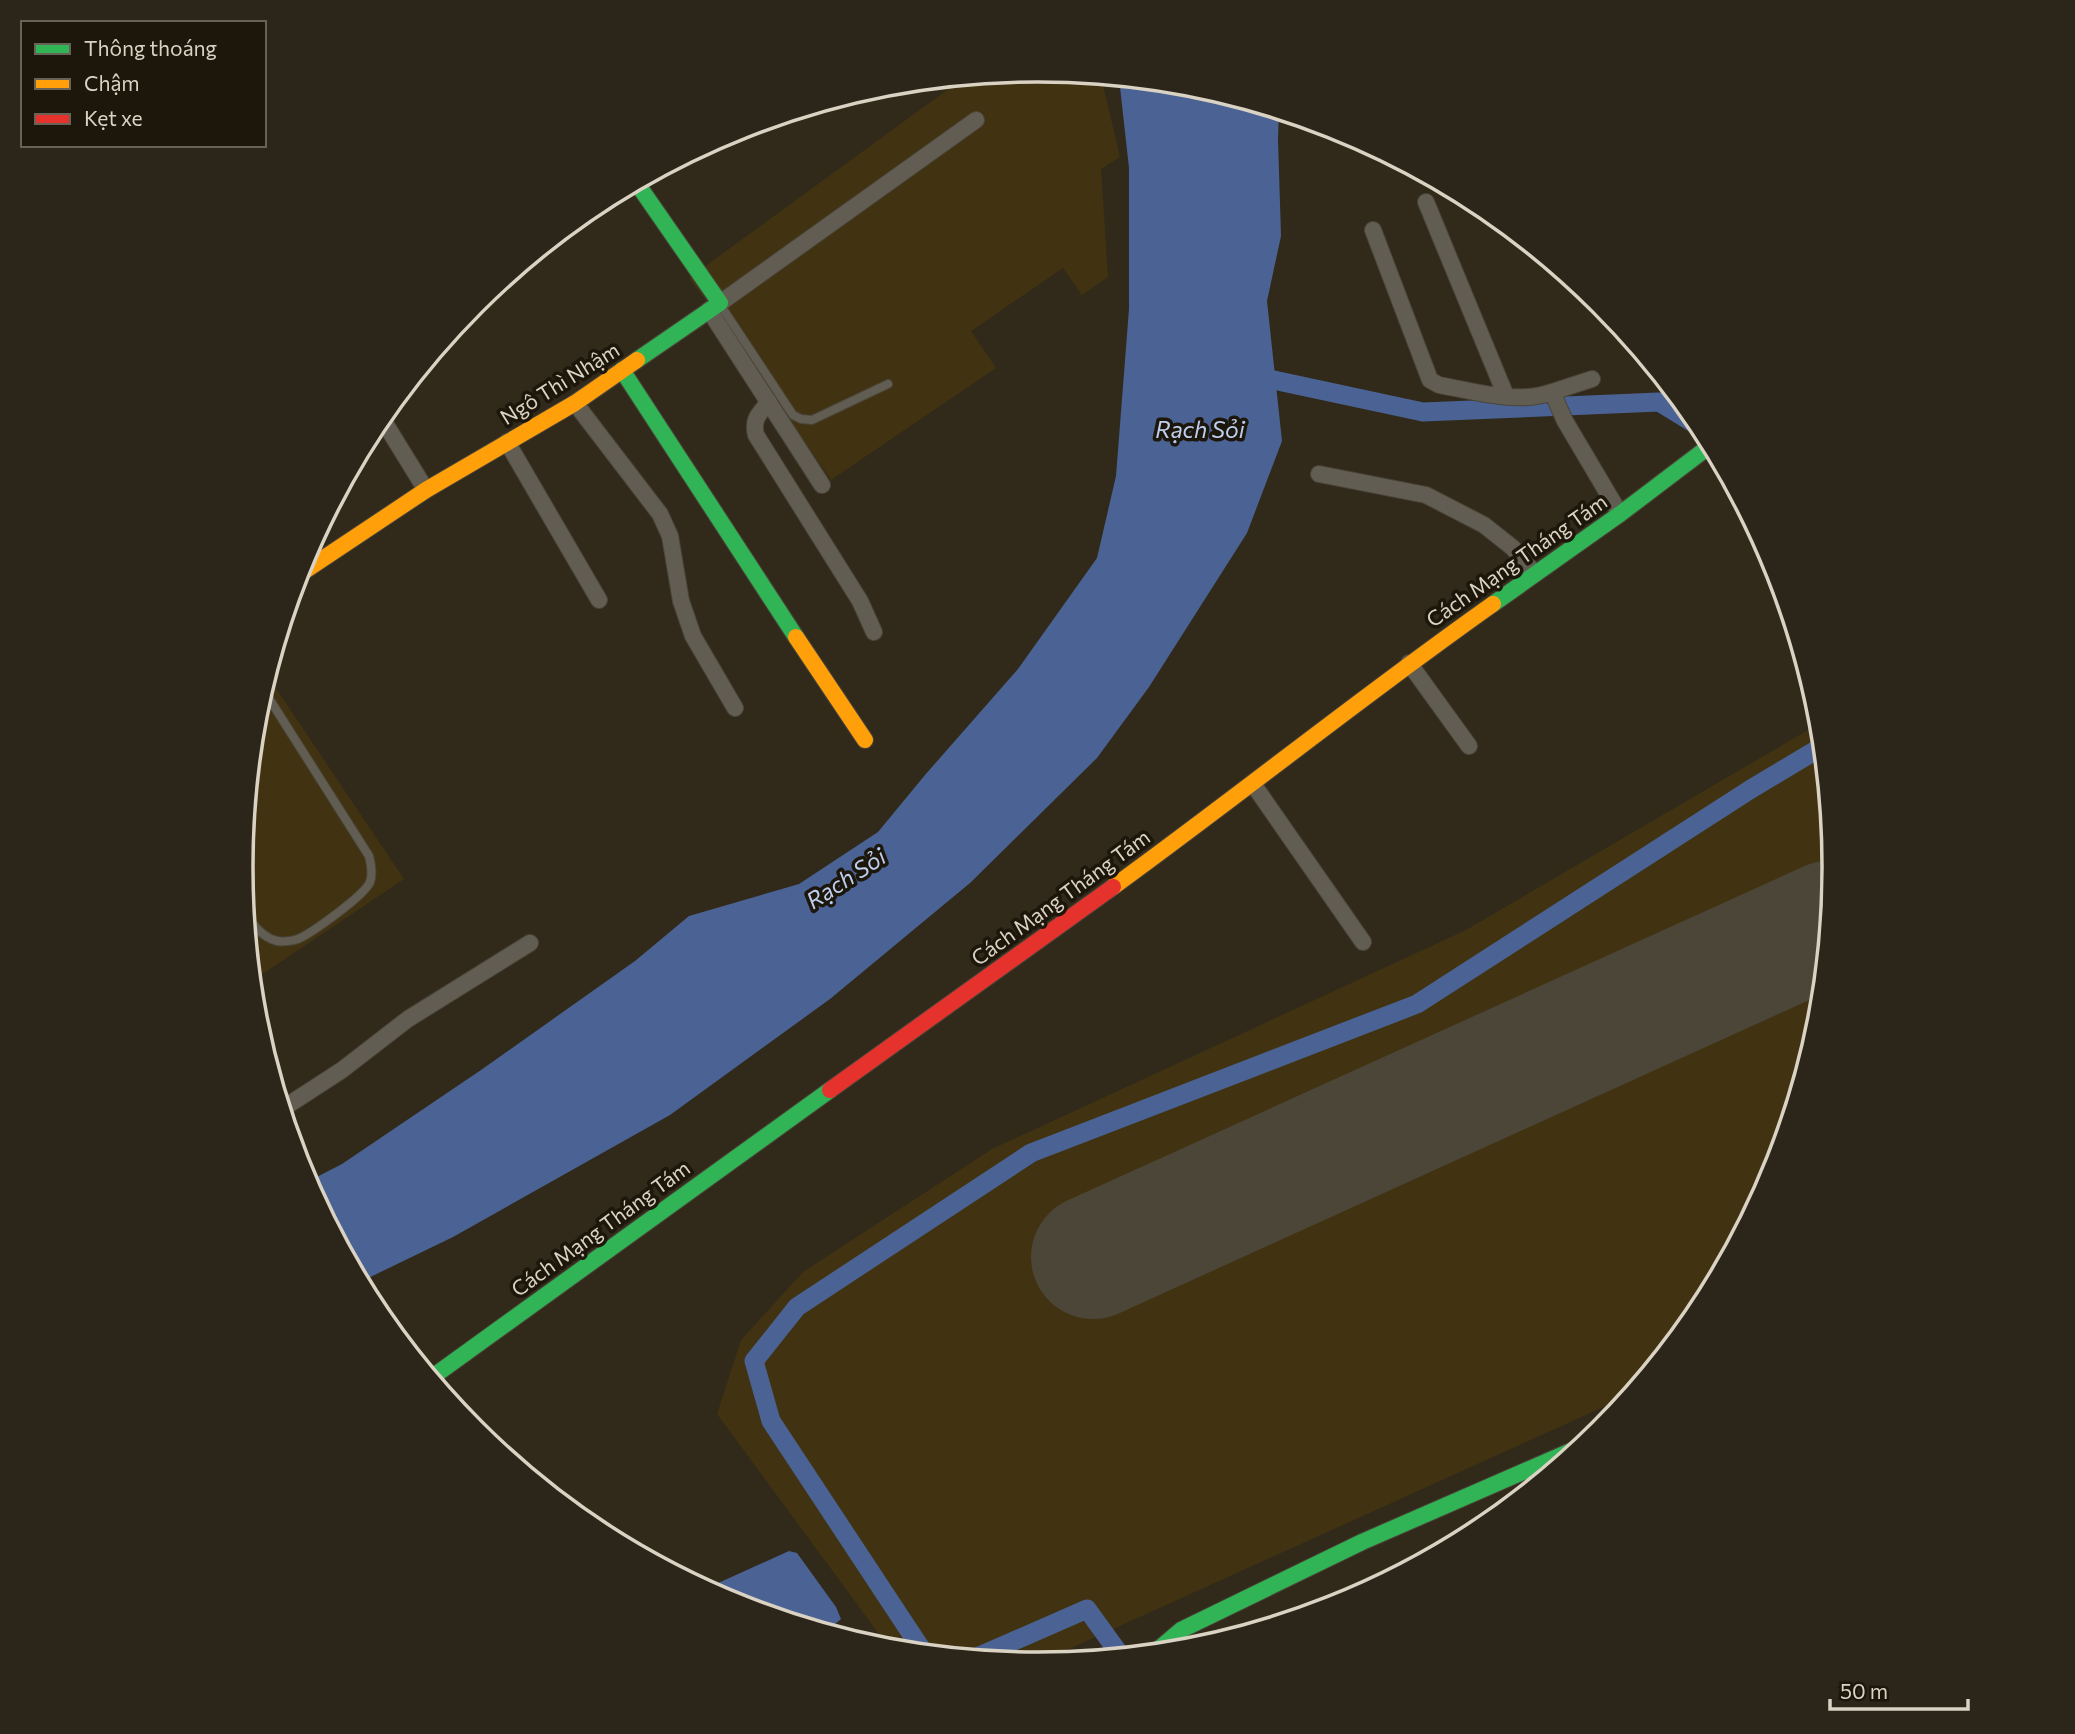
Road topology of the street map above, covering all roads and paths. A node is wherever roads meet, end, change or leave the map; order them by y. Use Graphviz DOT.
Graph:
graph roads {
  1 [pos="976,120"];
  2 [pos="641,190"];
  3 [pos="1426,202"];
  4 [pos="1373,230"];
  5 [pos="715,307"];
  6 [pos="622,370"];
  7 [pos="1592,379"];
  8 [pos="888,384"];
  9 [pos="1506,396"];
  10 [pos="1554,398"];
  11 [pos="769,402"];
  12 [pos="575,403"];
  13 [pos="387,428"];
  14 [pos="507,442"];
  15 [pos="1703,452"];
  16 [pos="1319,474"];
  17 [pos="822,485"];
  18 [pos="426,490"];
  19 [pos="1620,514"];
  20 [pos="313,566"];
  21 [pos="1535,574"];
  22 [pos="599,600"];
  23 [pos="874,632"];
  24 [pos="1409,663"];
  25 [pos="271,701"];
  26 [pos="735,708"];
  27 [pos="865,740"];
  28 [pos="1469,746"];
  29 [pos="1253,783"];
  30 [pos="255,926"];
  31 [pos="1363,942"];
  32 [pos="530,943"];
  33 [pos="289,1104"];
  34 [pos="438,1373"];
  35 [pos="1553,1459"];
  36 [pos="1169,1641"];
  1 -- 5 [label="street"];
  2 -- 5 [label="main road"];
  3 -- 9 [label="street"];
  4 -- 9 [label="street"];
  5 -- 6 [label="main road, Ngô Thì Nhậm"];
  5 -- 8 [label="lane"];
  5 -- 11 [label="street"];
  6 -- 12 [label="main road, Ngô Thì Nhậm"];
  6 -- 27 [label="main road"];
  7 -- 10 [label="street"];
  9 -- 10 [label="street"];
  10 -- 19 [label="street"];
  11 -- 17 [label="street"];
  11 -- 23 [label="street"];
  12 -- 14 [label="main road, Ngô Thì Nhậm"];
  12 -- 26 [label="street"];
  13 -- 18 [label="street"];
  14 -- 18 [label="main road, Ngô Thì Nhậm"];
  14 -- 22 [label="street"];
  15 -- 19 [label="main road, Cách Mạng Tháng Tám"];
  16 -- 21 [label="street"];
  18 -- 20 [label="main road, Ngô Thì Nhậm"];
  19 -- 21 [label="main road, Cách Mạng Tháng Tám"];
  21 -- 24 [label="main road, Cách Mạng Tháng Tám"];
  24 -- 28 [label="street"];
  24 -- 29 [label="main road, Cách Mạng Tháng Tám"];
  25 -- 30 [label="lane"];
  29 -- 31 [label="street"];
  29 -- 34 [label="main road, Cách Mạng Tháng Tám"];
  32 -- 33 [label="street"];
  35 -- 36 [label="main road"];
}
